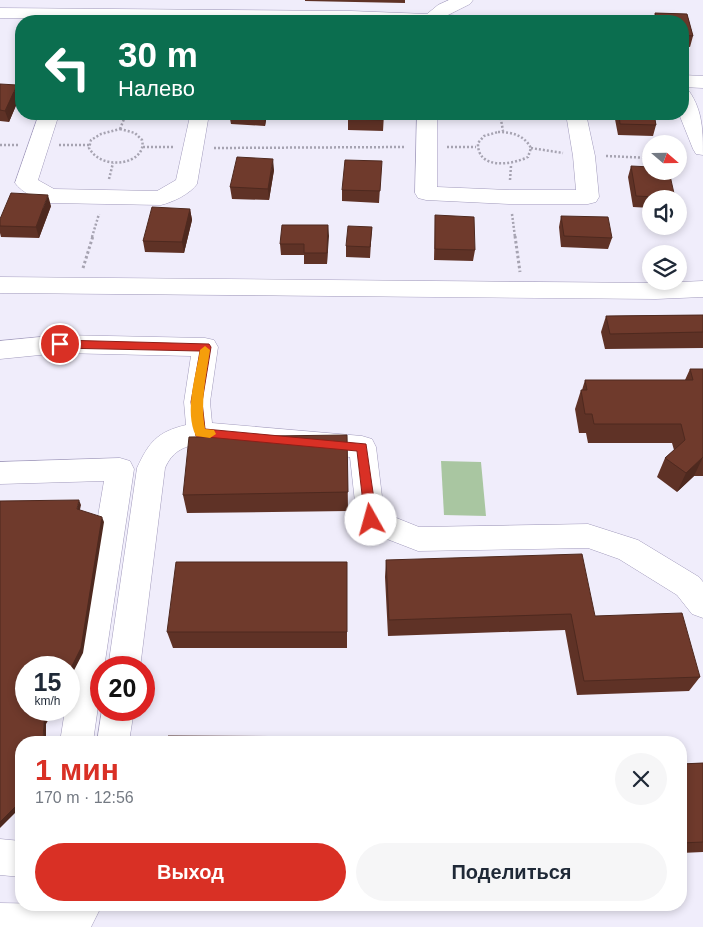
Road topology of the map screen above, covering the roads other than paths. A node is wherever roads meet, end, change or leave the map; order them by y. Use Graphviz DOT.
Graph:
graph roads {
  1 [pos="36,0"];
  2 [pos="464,0"];
  3 [pos="249,12"];
  4 [pos="0,13"];
  5 [pos="352,14"];
  6 [pos="365,15"];
  7 [pos="436,15"];
  8 [pos="0,26"];
  9 [pos="15,26"];
  10 [pos="689,81"];
  11 [pos="703,82"];
  12 [pos="689,113"];
  13 [pos="47,120"];
  14 [pos="199,120"];
  15 [pos="427,120"];
  16 [pos="577,120"];
  17 [pos="703,149"];
  18 [pos="0,285"];
  19 [pos="703,288"];
  20 [pos="1,354"];
  21 [pos="200,433"];
  22 [pos="0,472"];
  23 [pos="703,604"];
  24 [pos="126,656"];
  25 [pos="116,721"];
  26 [pos="77,736"];
  27 [pos="114,736"];
  28 [pos="0,858"];
  29 [pos="15,859"];
  30 [pos="80,911"];
  31 [pos="0,922"];
  1 -- 3 [label="street"];
  2 -- 7 [label="street"];
  3 -- 4 [label="street"];
  3 -- 5 [label="street"];
  5 -- 6 [label="street"];
  8 -- 9 [label="street"];
  10 -- 11 [label="street"];
  12 -- 17 [label="street"];
  13 -- 14 [label="street"];
  15 -- 16 [label="street"];
  18 -- 19 [label="street"];
  20 -- 21 [label="street"];
  21 -- 23 [label="street"];
  21 -- 24 [label="street"];
  22 -- 26 [label="street"];
  25 -- 27 [label="street"];
  28 -- 29 [label="street"];
  30 -- 31 [label="street"];
}
